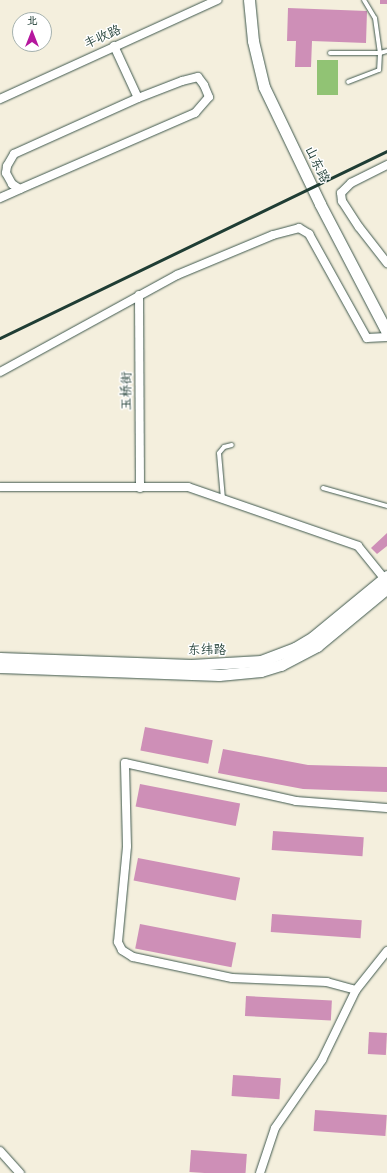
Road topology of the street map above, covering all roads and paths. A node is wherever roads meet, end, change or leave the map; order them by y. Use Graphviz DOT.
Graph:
graph roads {
  1 [pos="216,0"];
  2 [pos="249,0"];
  3 [pos="364,0"];
  4 [pos="114,46"];
  5 [pos="387,51"];
  6 [pos="330,53"];
  7 [pos="380,53"];
  8 [pos="348,82"];
  9 [pos="138,98"];
  10 [pos="0,99"];
  11 [pos="387,165"];
  12 [pos="20,189"];
  13 [pos="0,198"];
  14 [pos="387,263"];
  15 [pos="139,295"];
  16 [pos="387,332"];
  17 [pos="387,337"];
  18 [pos="0,372"];
  19 [pos="232,445"];
  20 [pos="0,487"];
  21 [pos="140,488"];
  22 [pos="323,488"];
  23 [pos="223,500"];
  24 [pos="387,506"];
  25 [pos="386,581"];
  26 [pos="0,658"];
  27 [pos="0,667"];
  28 [pos="387,808"];
  29 [pos="387,951"];
  30 [pos="356,990"];
  31 [pos="0,1151"];
  32 [pos="20,1173"];
  33 [pos="260,1173"];
  1 -- 4 [label="street, 丰收路"];
  2 -- 16 [label="main road, 山东路"];
  3 -- 7 [label="lane"];
  4 -- 9 [label="street"];
  4 -- 10 [label="street, 丰收路"];
  5 -- 7 [label="lane"];
  6 -- 7 [label="lane"];
  7 -- 8 [label="lane"];
  9 -- 12 [label="street"];
  9 -- 12 [label="street"];
  11 -- 14 [label="street"];
  12 -- 13 [label="street"];
  15 -- 17 [label="street"];
  15 -- 18 [label="street"];
  15 -- 21 [label="street, 玉桥街"];
  19 -- 23 [label="lane"];
  20 -- 21 [label="street"];
  21 -- 23 [label="street"];
  22 -- 24 [label="lane"];
  23 -- 25 [label="street"];
  25 -- 26 [label="main road, 东纬路"];
  25 -- 27 [label="main road, 东纬路"];
  28 -- 30 [label="street"];
  29 -- 30 [label="street"];
  30 -- 33 [label="street"];
  31 -- 32 [label="street"];
}
